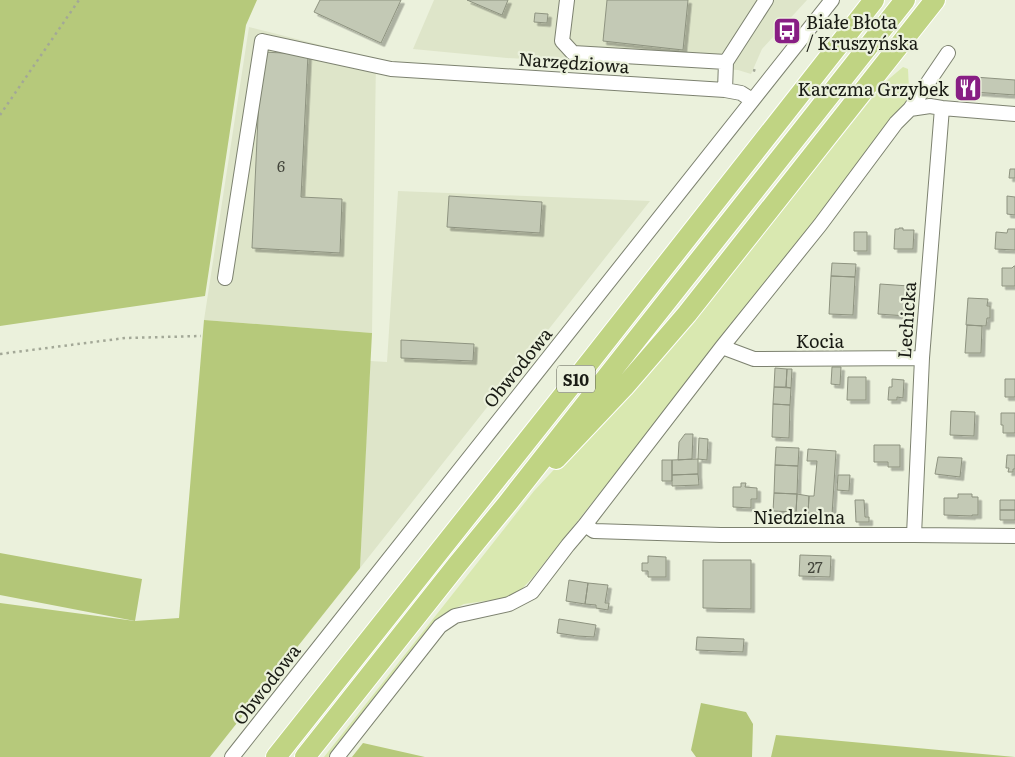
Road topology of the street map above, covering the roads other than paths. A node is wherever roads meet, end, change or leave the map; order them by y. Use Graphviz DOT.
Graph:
graph roads {
  1 [pos="567,0"];
  2 [pos="766,0"];
  3 [pos="832,0"];
  4 [pos="874,0"];
  5 [pos="905,0"];
  6 [pos="935,0"];
  7 [pos="948,53"];
  8 [pos="726,62"];
  9 [pos="725,90"];
  10 [pos="752,100"];
  11 [pos="942,108"];
  12 [pos="910,109"];
  13 [pos="1015,114"];
  14 [pos="225,278"];
  15 [pos="722,347"];
  16 [pos="922,358"];
  17 [pos="507,504"];
  18 [pos="585,525"];
  19 [pos="914,534"];
  20 [pos="1015,536"];
  21 [pos="232,757"];
  22 [pos="276,757"];
  23 [pos="305,757"];
  24 [pos="337,757"];
  1 -- 8 [label="street"];
  2 -- 8 [label="street"];
  3 -- 10 [label="street, Obwodowa"];
  4 -- 22 [label="highway, S10"];
  5 -- 17 [label="highway, S10"];
  6 -- 17 [label="highway"];
  7 -- 12 [label="street"];
  8 -- 9 [label="street"];
  9 -- 10 [label="street, Narzędziowa"];
  9 -- 14 [label="street, Narzędziowa"];
  10 -- 21 [label="street, Obwodowa"];
  11 -- 12 [label="street"];
  11 -- 13 [label="street"];
  11 -- 16 [label="street, Lechicka"];
  12 -- 15 [label="street"];
  15 -- 16 [label="street, Kocia"];
  15 -- 18 [label="street"];
  16 -- 19 [label="street, Lechicka"];
  17 -- 23 [label="highway, S10"];
  18 -- 19 [label="street, Niedzielna"];
  18 -- 24 [label="street"];
  19 -- 20 [label="street, Niedzielna"];
}
